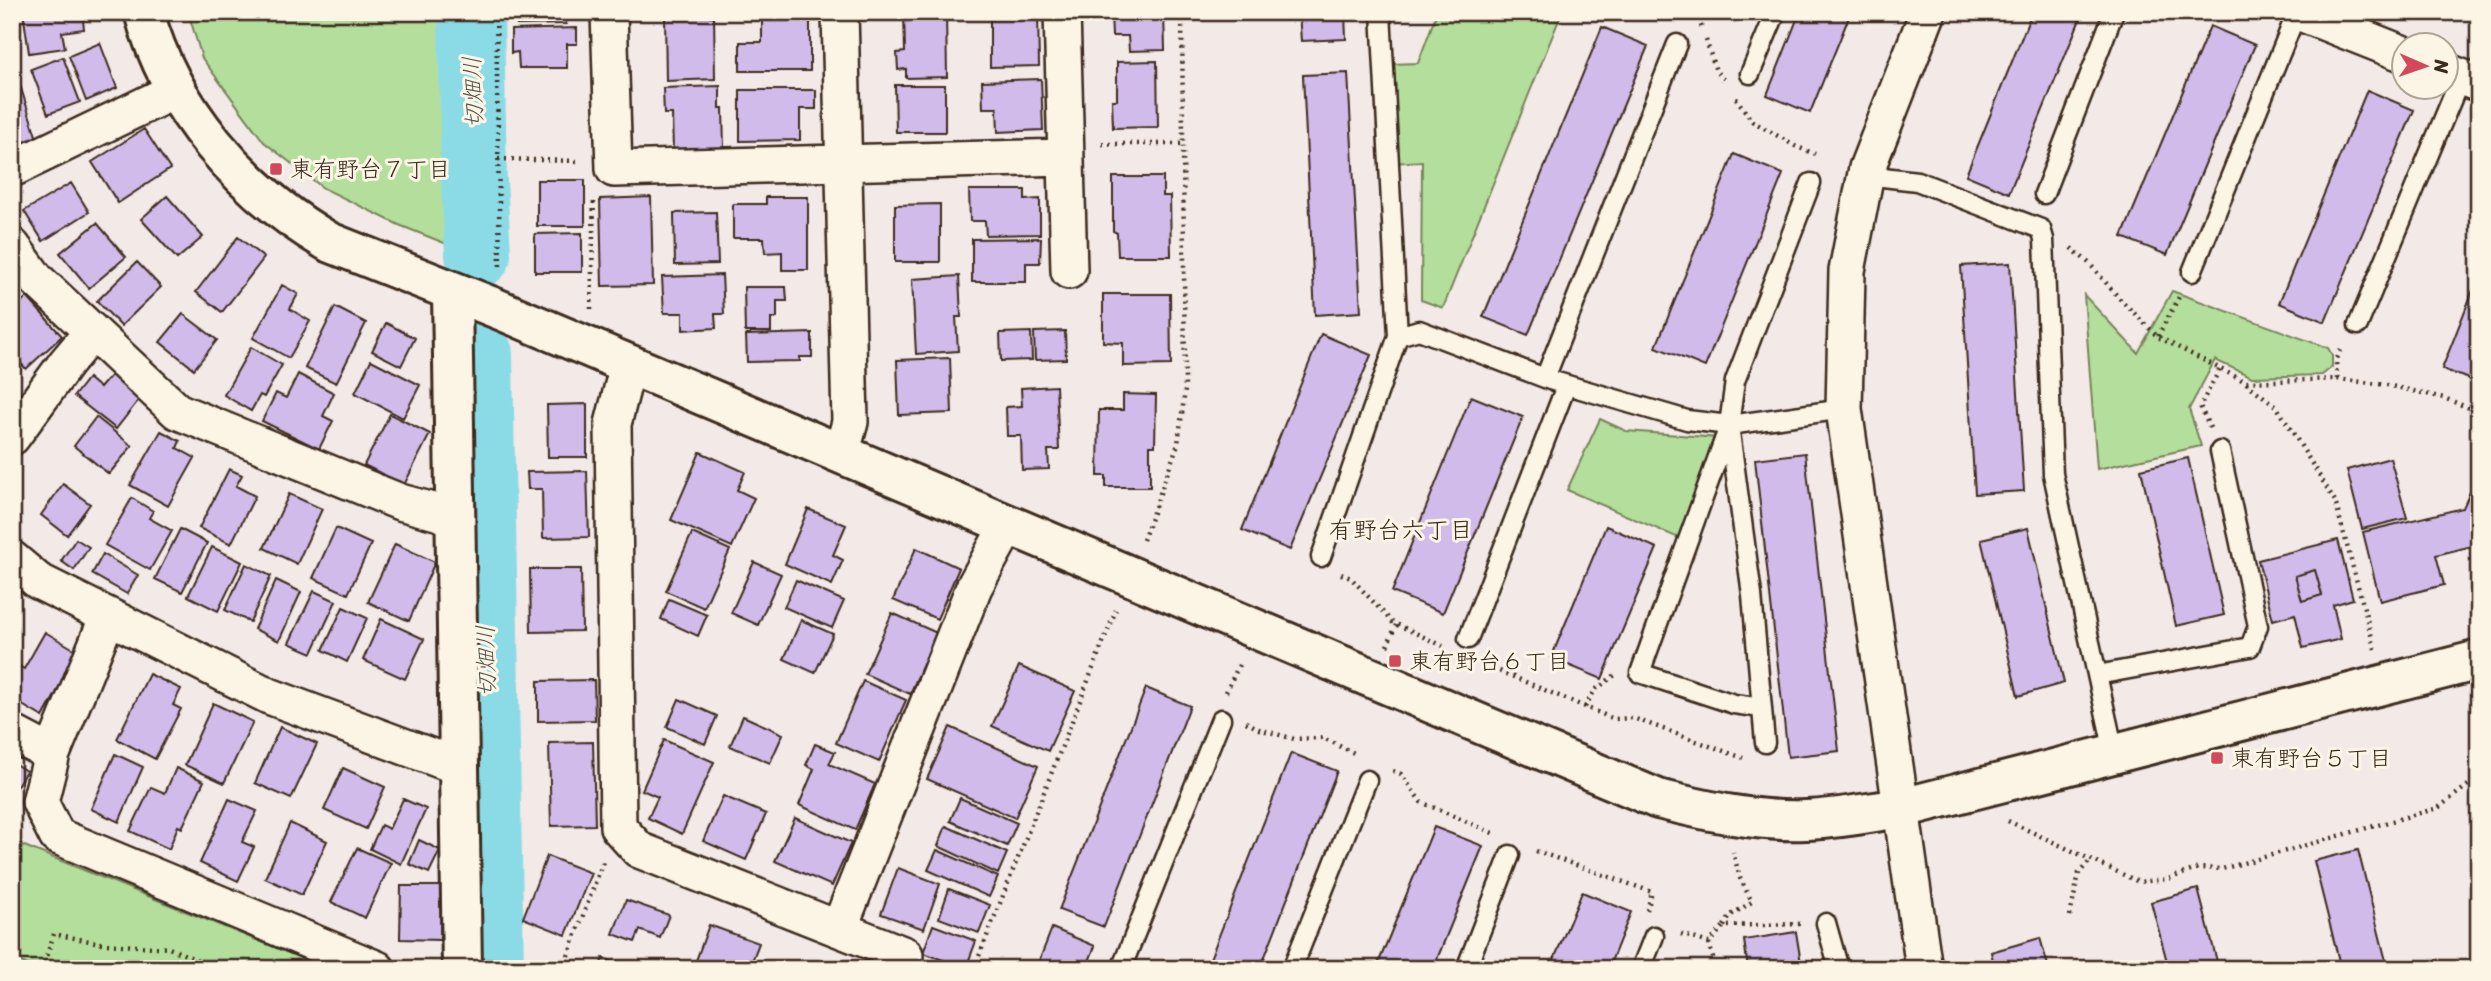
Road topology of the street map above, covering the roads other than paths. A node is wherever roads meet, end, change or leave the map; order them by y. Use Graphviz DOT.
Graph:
graph roads {
  1 [pos="144,12"];
  2 [pos="609,12"];
  3 [pos="840,12"];
  4 [pos="1062,12"];
  5 [pos="1381,12"];
  6 [pos="1776,12"];
  7 [pos="1928,12"];
  8 [pos="2115,12"];
  9 [pos="2298,12"];
  10 [pos="1677,44"];
  11 [pos="2390,49"];
  12 [pos="1750,74"];
  13 [pos="2462,77"];
  14 [pos="176,90"];
  15 [pos="1066,151"];
  16 [pos="844,162"];
  17 [pos="12,170"];
  18 [pos="1866,175"];
  19 [pos="1811,183"];
  20 [pos="2044,194"];
  21 [pos="12,246"];
  22 [pos="1069,271"];
  23 [pos="2192,272"];
  24 [pos="452,290"];
  25 [pos="2358,324"];
  26 [pos="92,332"];
  27 [pos="1398,336"];
  28 [pos="628,365"];
  29 [pos="1545,378"];
  30 [pos="1566,386"];
  31 [pos="1844,409"];
  32 [pos="1729,425"];
  33 [pos="12,438"];
  34 [pos="2220,452"];
  35 [pos="841,455"];
  36 [pos="455,517"];
  37 [pos="1008,525"];
  38 [pos="1321,557"];
  39 [pos="12,559"];
  40 [pos="108,616"];
  41 [pos="1468,639"];
  42 [pos="2479,660"];
  43 [pos="2097,675"];
  44 [pos="1762,708"];
  45 [pos="1221,719"];
  46 [pos="12,733"];
  47 [pos="1765,743"];
  48 [pos="2114,752"];
  49 [pos="52,754"];
  50 [pos="459,767"];
  51 [pos="1367,780"];
  52 [pos="1902,807"];
  53 [pos="1510,855"];
  54 [pos="1826,923"];
  55 [pos="839,929"];
  56 [pos="1654,936"];
  57 [pos="905,955"];
  58 [pos="377,969"];
  59 [pos="462,969"];
  60 [pos="1121,969"];
  61 [pos="1292,969"];
  62 [pos="1466,969"];
  63 [pos="1641,969"];
  64 [pos="1839,969"];
  65 [pos="1924,969"];
  1 -- 14 [label="street"];
  2 -- 16 [label="street"];
  3 -- 16 [label="street"];
  4 -- 15 [label="street"];
  5 -- 27 [label="lane"];
  6 -- 12 [label="lane"];
  7 -- 18 [label="street"];
  8 -- 20 [label="lane"];
  9 -- 11 [label="street"];
  9 -- 23 [label="lane"];
  10 -- 29 [label="lane"];
  13 -- 25 [label="lane"];
  14 -- 17 [label="street"];
  14 -- 24 [label="street"];
  15 -- 16 [label="street"];
  15 -- 22 [label="street"];
  16 -- 35 [label="street"];
  18 -- 31 [label="street"];
  18 -- 43 [label="lane"];
  19 -- 32 [label="lane"];
  21 -- 26 [label="street"];
  24 -- 28 [label="street"];
  24 -- 36 [label="street"];
  26 -- 33 [label="street"];
  26 -- 36 [label="street"];
  27 -- 29 [label="lane"];
  27 -- 38 [label="lane"];
  28 -- 35 [label="street"];
  28 -- 55 [label="street"];
  29 -- 30 [label="lane"];
  30 -- 32 [label="lane"];
  30 -- 41 [label="lane"];
  31 -- 32 [label="lane"];
  31 -- 52 [label="street"];
  32 -- 44 [label="lane"];
  32 -- 44 [label="lane"];
  34 -- 43 [label="lane"];
  35 -- 37 [label="street"];
  36 -- 50 [label="street"];
  37 -- 52 [label="street"];
  37 -- 55 [label="street"];
  39 -- 40 [label="street"];
  40 -- 49 [label="street"];
  40 -- 50 [label="street"];
  42 -- 48 [label="street"];
  43 -- 48 [label="lane"];
  44 -- 47 [label="lane"];
  45 -- 60 [label="lane"];
  46 -- 49 [label="street"];
  48 -- 52 [label="street"];
  49 -- 58 [label="street"];
  50 -- 59 [label="street"];
  51 -- 61 [label="lane"];
  52 -- 65 [label="street"];
  53 -- 62 [label="lane"];
  54 -- 64 [label="lane"];
  55 -- 57 [label="street"];
  56 -- 63 [label="lane"];
}
